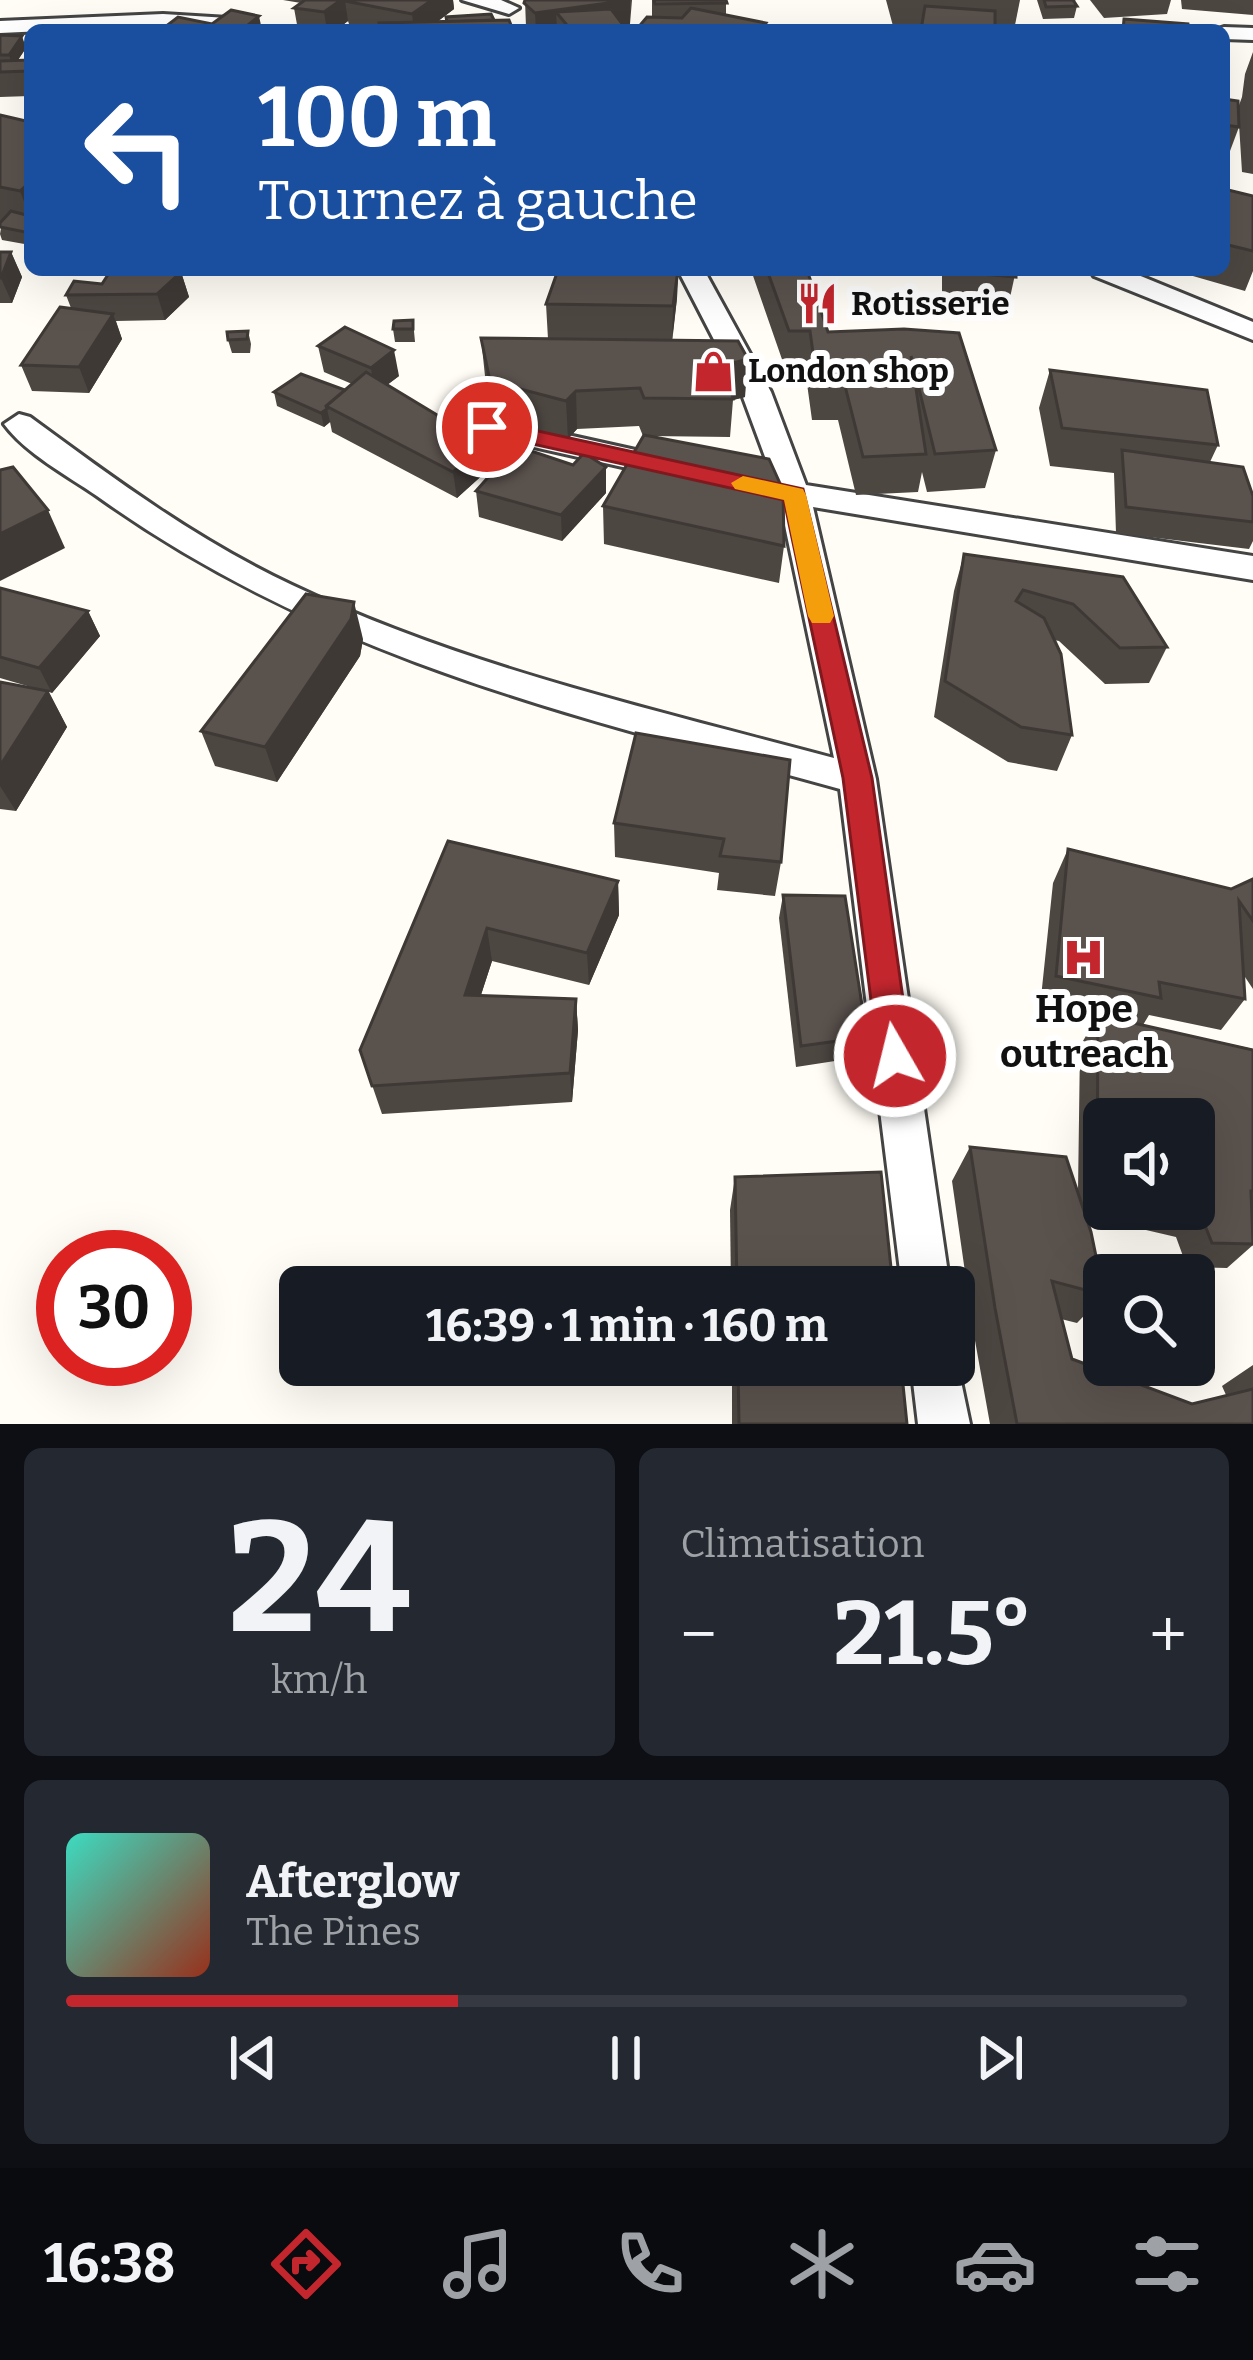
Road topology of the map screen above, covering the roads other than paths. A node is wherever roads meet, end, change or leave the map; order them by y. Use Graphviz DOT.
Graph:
graph roads {
  1 [pos="472,0"];
  2 [pos="508,4"];
  3 [pos="57,24"];
  4 [pos="223,24"];
  5 [pos="694,276"];
  6 [pos="1118,276"];
  7 [pos="1253,332"];
  8 [pos="20,424"];
  9 [pos="487,427"];
  10 [pos="707,476"];
  11 [pos="751,485"];
  12 [pos="794,495"];
  13 [pos="1253,568"];
  14 [pos="857,778"];
  15 [pos="923,1266"];
  16 [pos="939,1386"];
  17 [pos="944,1424"];
  1 -- 2 [label="street"];
  3 -- 4 [label="street"];
  5 -- 12 [label="street"];
  6 -- 7 [label="street"];
  8 -- 14 [label="street"];
  9 -- 10 [label="street"];
  11 -- 12 [label="street"];
  12 -- 13 [label="street"];
  12 -- 14 [label="street"];
  14 -- 15 [label="street"];
  16 -- 17 [label="street"];
}
